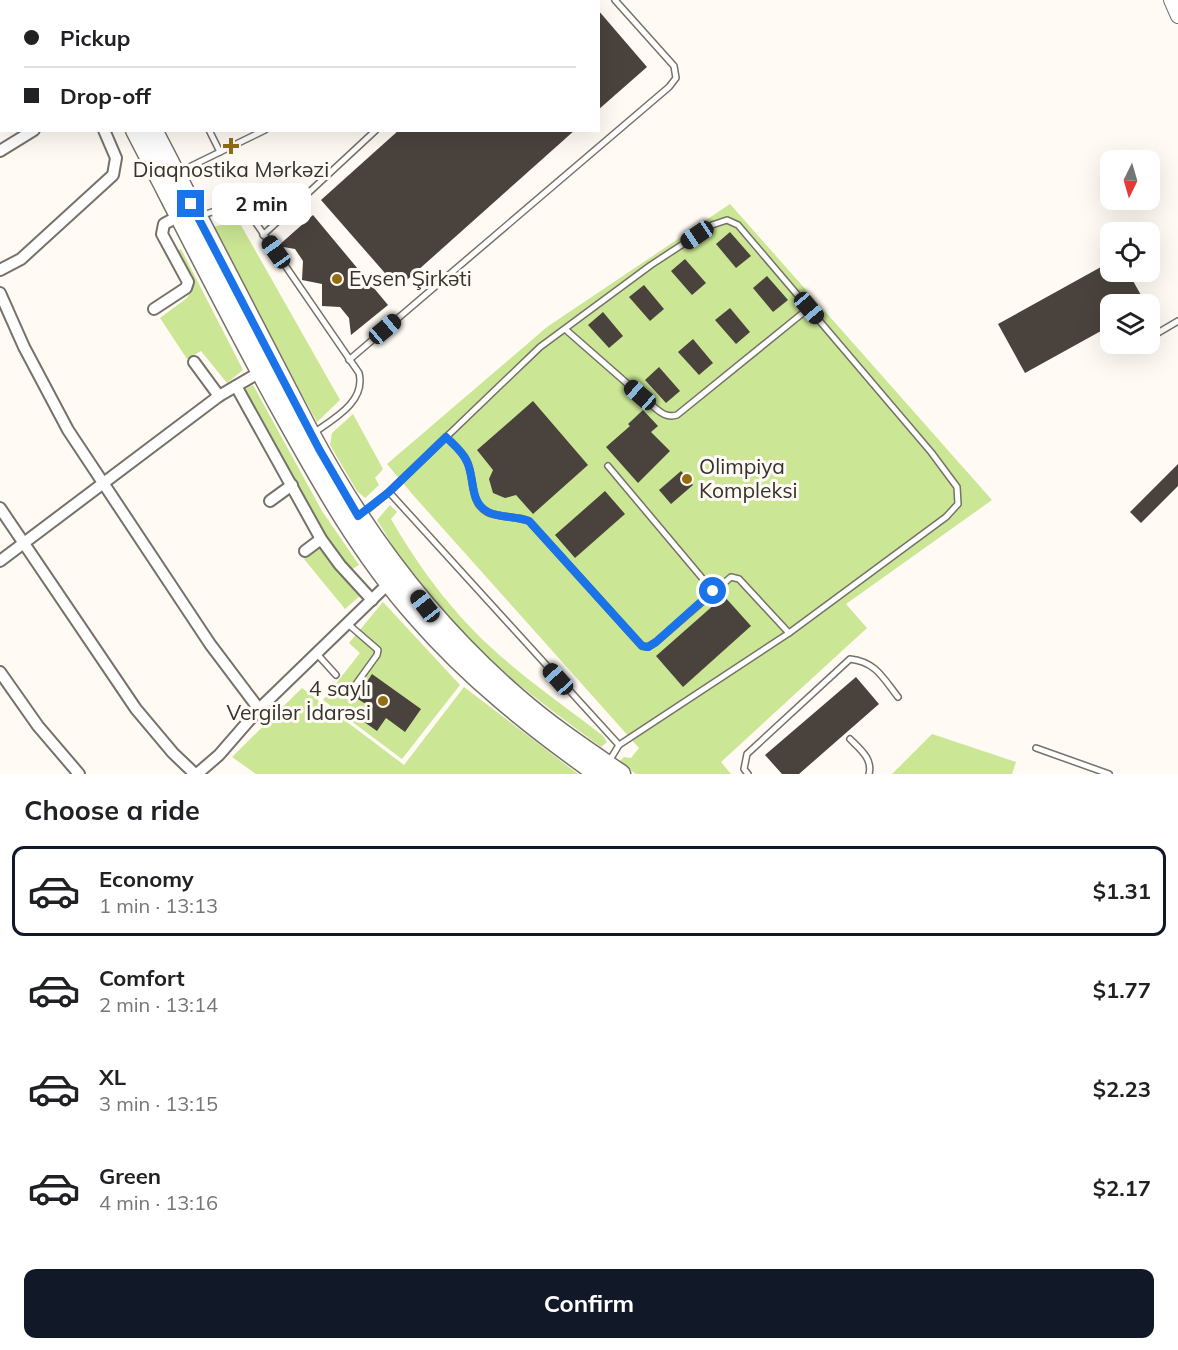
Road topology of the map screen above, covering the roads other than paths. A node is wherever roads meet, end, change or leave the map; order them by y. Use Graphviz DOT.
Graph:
graph roads {
  1 [pos="615,0"];
  2 [pos="1171,0"];
  3 [pos="1178,16"];
  4 [pos="31,132"];
  5 [pos="105,132"];
  6 [pos="136,132"];
  7 [pos="154,132"];
  8 [pos="210,132"];
  9 [pos="261,132"];
  10 [pos="374,132"];
  11 [pos="0,151"];
  12 [pos="220,152"];
  13 [pos="175,174"];
  14 [pos="188,216"];
  15 [pos="263,235"];
  16 [pos="0,270"];
  17 [pos="0,293"];
  18 [pos="809,308"];
  19 [pos="154,309"];
  20 [pos="1178,321"];
  21 [pos="565,329"];
  22 [pos="1160,332"];
  23 [pos="349,360"];
  24 [pos="194,362"];
  25 [pos="260,372"];
  26 [pos="236,386"];
  27 [pos="219,396"];
  28 [pos="311,435"];
  29 [pos="446,437"];
  30 [pos="608,466"];
  31 [pos="104,484"];
  32 [pos="292,485"];
  33 [pos="389,492"];
  34 [pos="270,501"];
  35 [pos="0,508"];
  36 [pos="358,516"];
  37 [pos="321,539"];
  38 [pos="23,544"];
  39 [pos="305,551"];
  40 [pos="0,561"];
  41 [pos="389,583"];
  42 [pos="713,591"];
  43 [pos="372,600"];
  44 [pos="348,624"];
  45 [pos="789,633"];
  46 [pos="317,654"];
  47 [pos="0,672"];
  48 [pos="336,675"];
  49 [pos="351,691"];
  50 [pos="898,697"];
  51 [pos="259,709"];
  52 [pos="850,739"];
  53 [pos="619,745"];
  54 [pos="1036,748"];
  55 [pos="609,771"];
  56 [pos="79,774"];
  57 [pos="196,774"];
  58 [pos="748,774"];
  59 [pos="869,774"];
  60 [pos="1110,774"];
  1 -- 23 [label="lane"];
  2 -- 3 [label="main road"];
  4 -- 11 [label="street"];
  5 -- 16 [label="street"];
  6 -- 14 [label="highway"];
  7 -- 13 [label="highway"];
  8 -- 12 [label="lane"];
  9 -- 12 [label="lane"];
  10 -- 15 [label="lane"];
  12 -- 13 [label="lane"];
  13 -- 14 [label="highway"];
  14 -- 15 [label="lane"];
  14 -- 19 [label="street"];
  14 -- 25 [label="highway"];
  14 -- 28 [label="highway"];
  15 -- 23 [label="lane"];
  17 -- 31 [label="street"];
  18 -- 21 [label="lane"];
  18 -- 21 [label="lane"];
  18 -- 45 [label="lane"];
  20 -- 22 [label="lane"];
  21 -- 29 [label="lane"];
  23 -- 28 [label="lane"];
  24 -- 27 [label="street"];
  25 -- 26 [label="street"];
  25 -- 41 [label="highway"];
  26 -- 27 [label="street"];
  26 -- 32 [label="street"];
  27 -- 31 [label="street"];
  28 -- 36 [label="highway"];
  29 -- 33 [label="lane"];
  29 -- 42 [label="lane"];
  30 -- 42 [label="lane"];
  31 -- 38 [label="street"];
  31 -- 51 [label="street"];
  32 -- 34 [label="street"];
  32 -- 37 [label="street"];
  33 -- 36 [label="lane"];
  33 -- 53 [label="lane"];
  35 -- 38 [label="street"];
  36 -- 55 [label="highway"];
  37 -- 39 [label="street"];
  37 -- 43 [label="street"];
  38 -- 40 [label="street"];
  38 -- 57 [label="street"];
  41 -- 43 [label="street"];
  41 -- 55 [label="highway"];
  42 -- 45 [label="lane"];
  43 -- 44 [label="street"];
  44 -- 46 [label="street"];
  44 -- 49 [label="lane"];
  45 -- 53 [label="lane"];
  46 -- 48 [label="lane"];
  46 -- 51 [label="street"];
  47 -- 56 [label="street"];
  50 -- 58 [label="lane"];
  51 -- 57 [label="street"];
  52 -- 59 [label="lane"];
  53 -- 55 [label="lane"];
  54 -- 60 [label="lane"];
}
